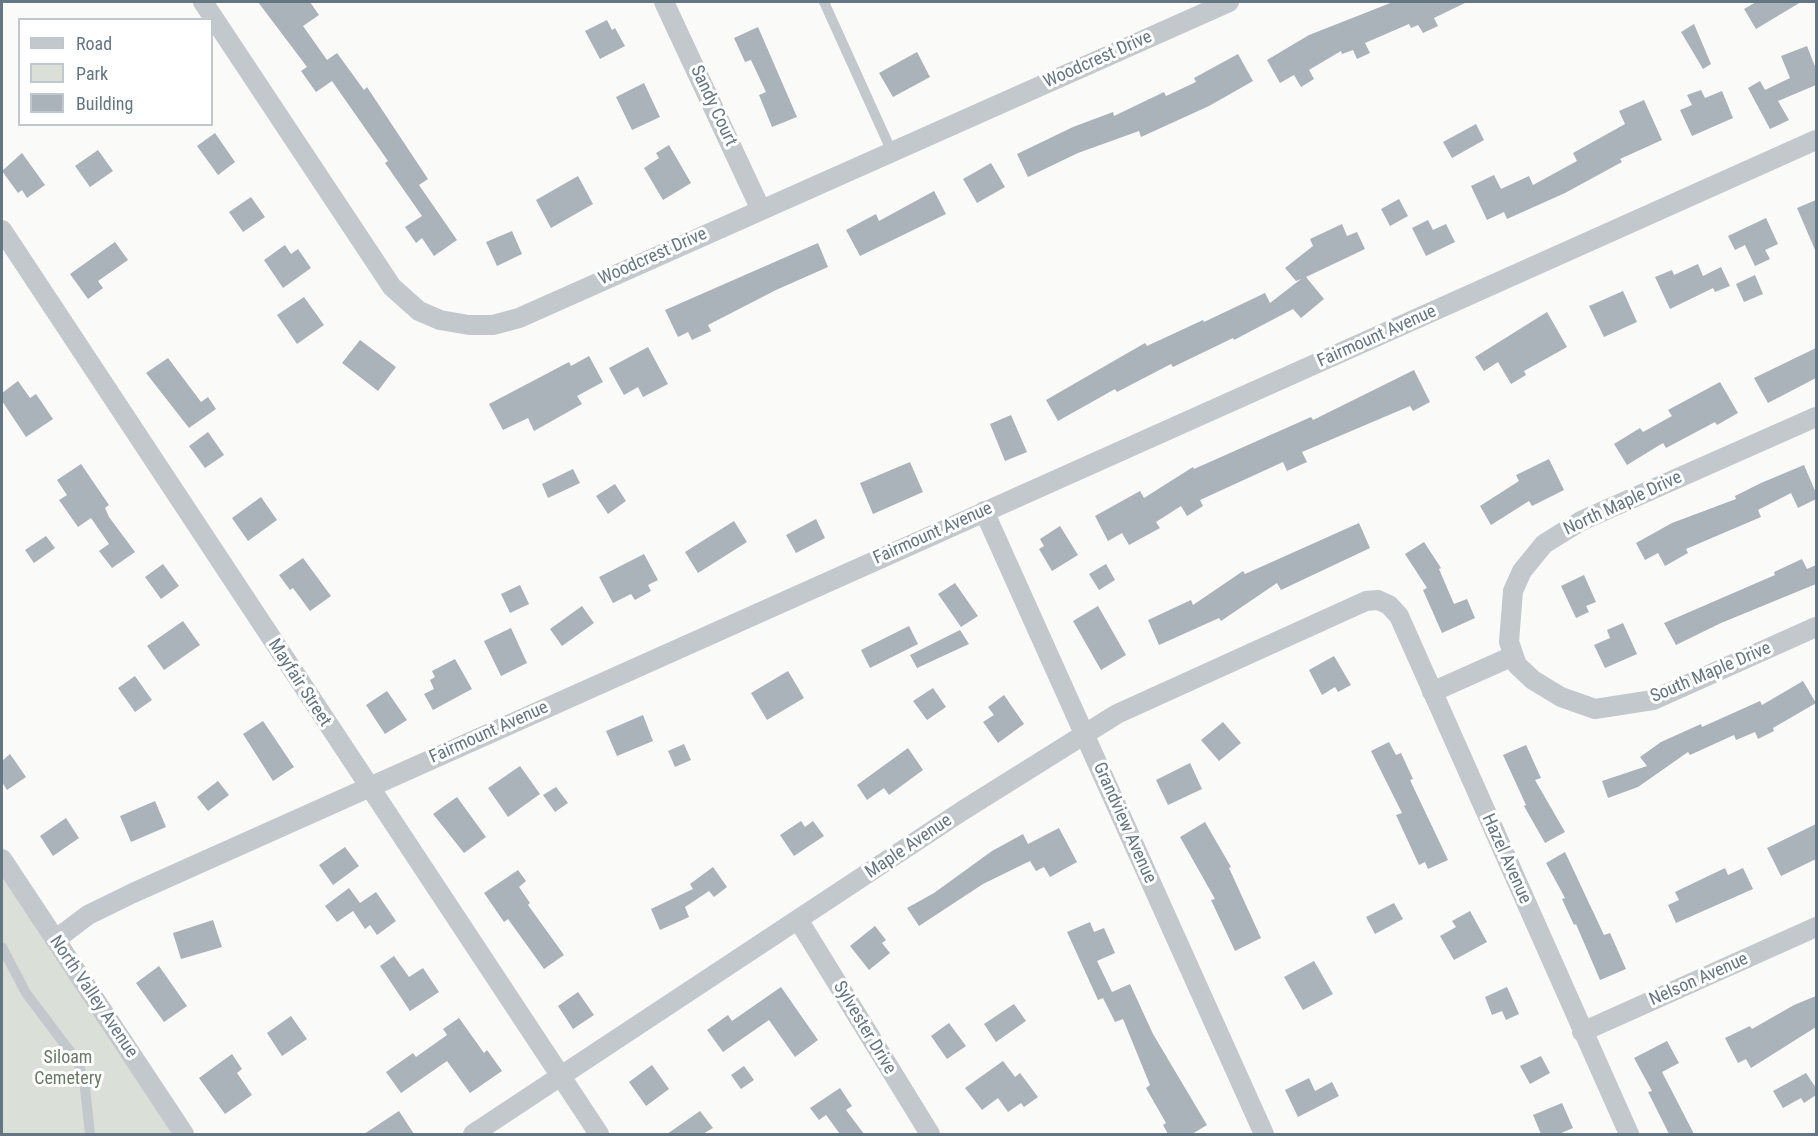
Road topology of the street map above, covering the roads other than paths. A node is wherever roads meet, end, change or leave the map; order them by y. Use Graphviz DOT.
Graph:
graph roads {
  1 [pos="203,2"];
  2 [pos="664,2"];
  3 [pos="824,2"];
  4 [pos="1229,2"];
  5 [pos="1816,140"];
  6 [pos="892,152"];
  7 [pos="761,210"];
  8 [pos="2,230"];
  9 [pos="1816,417"];
  10 [pos="984,511"];
  11 [pos="1368,601"];
  12 [pos="1816,627"];
  13 [pos="1513,657"];
  14 [pos="1432,692"];
  15 [pos="1084,734"];
  16 [pos="368,788"];
  17 [pos="2,858"];
  18 [pos="799,921"];
  19 [pos="1816,927"];
  20 [pos="55,940"];
  21 [pos="2,946"];
  22 [pos="1582,1032"];
  23 [pos="561,1078"];
  24 [pos="90,1134"];
  25 [pos="184,1134"];
  26 [pos="473,1134"];
  27 [pos="599,1134"];
  28 [pos="930,1134"];
  29 [pos="1264,1134"];
  30 [pos="1629,1134"];
  1 -- 7 [label="street, Woodcrest Drive"];
  2 -- 7 [label="street, Sandy Court"];
  3 -- 6 [label="lane"];
  4 -- 6 [label="street, Woodcrest Drive"];
  5 -- 10 [label="street, Fairmount Avenue"];
  6 -- 7 [label="street, Woodcrest Drive"];
  8 -- 16 [label="street, Mayfair Street"];
  9 -- 13 [label="street, North Maple Drive"];
  10 -- 15 [label="street, Grandview Avenue"];
  10 -- 16 [label="street, Fairmount Avenue"];
  11 -- 14 [label="street, Hazel Avenue"];
  11 -- 15 [label="street, Maple Avenue"];
  12 -- 13 [label="street, South Maple Drive"];
  13 -- 14 [label="street"];
  14 -- 22 [label="street, Hazel Avenue"];
  15 -- 18 [label="street, Maple Avenue"];
  15 -- 29 [label="street, Grandview Avenue"];
  16 -- 20 [label="street, Fairmount Avenue"];
  16 -- 23 [label="street, Mayfair Street"];
  17 -- 20 [label="street, North Valley Avenue"];
  18 -- 23 [label="street, Maple Avenue"];
  18 -- 28 [label="street, Sylvester Drive"];
  19 -- 22 [label="street, Nelson Avenue"];
  20 -- 25 [label="street, North Valley Avenue"];
  21 -- 24 [label="lane"];
  22 -- 30 [label="street, Hazel Avenue"];
  23 -- 26 [label="street, Maple Avenue"];
  23 -- 27 [label="street, Mayfair Street"];
}
